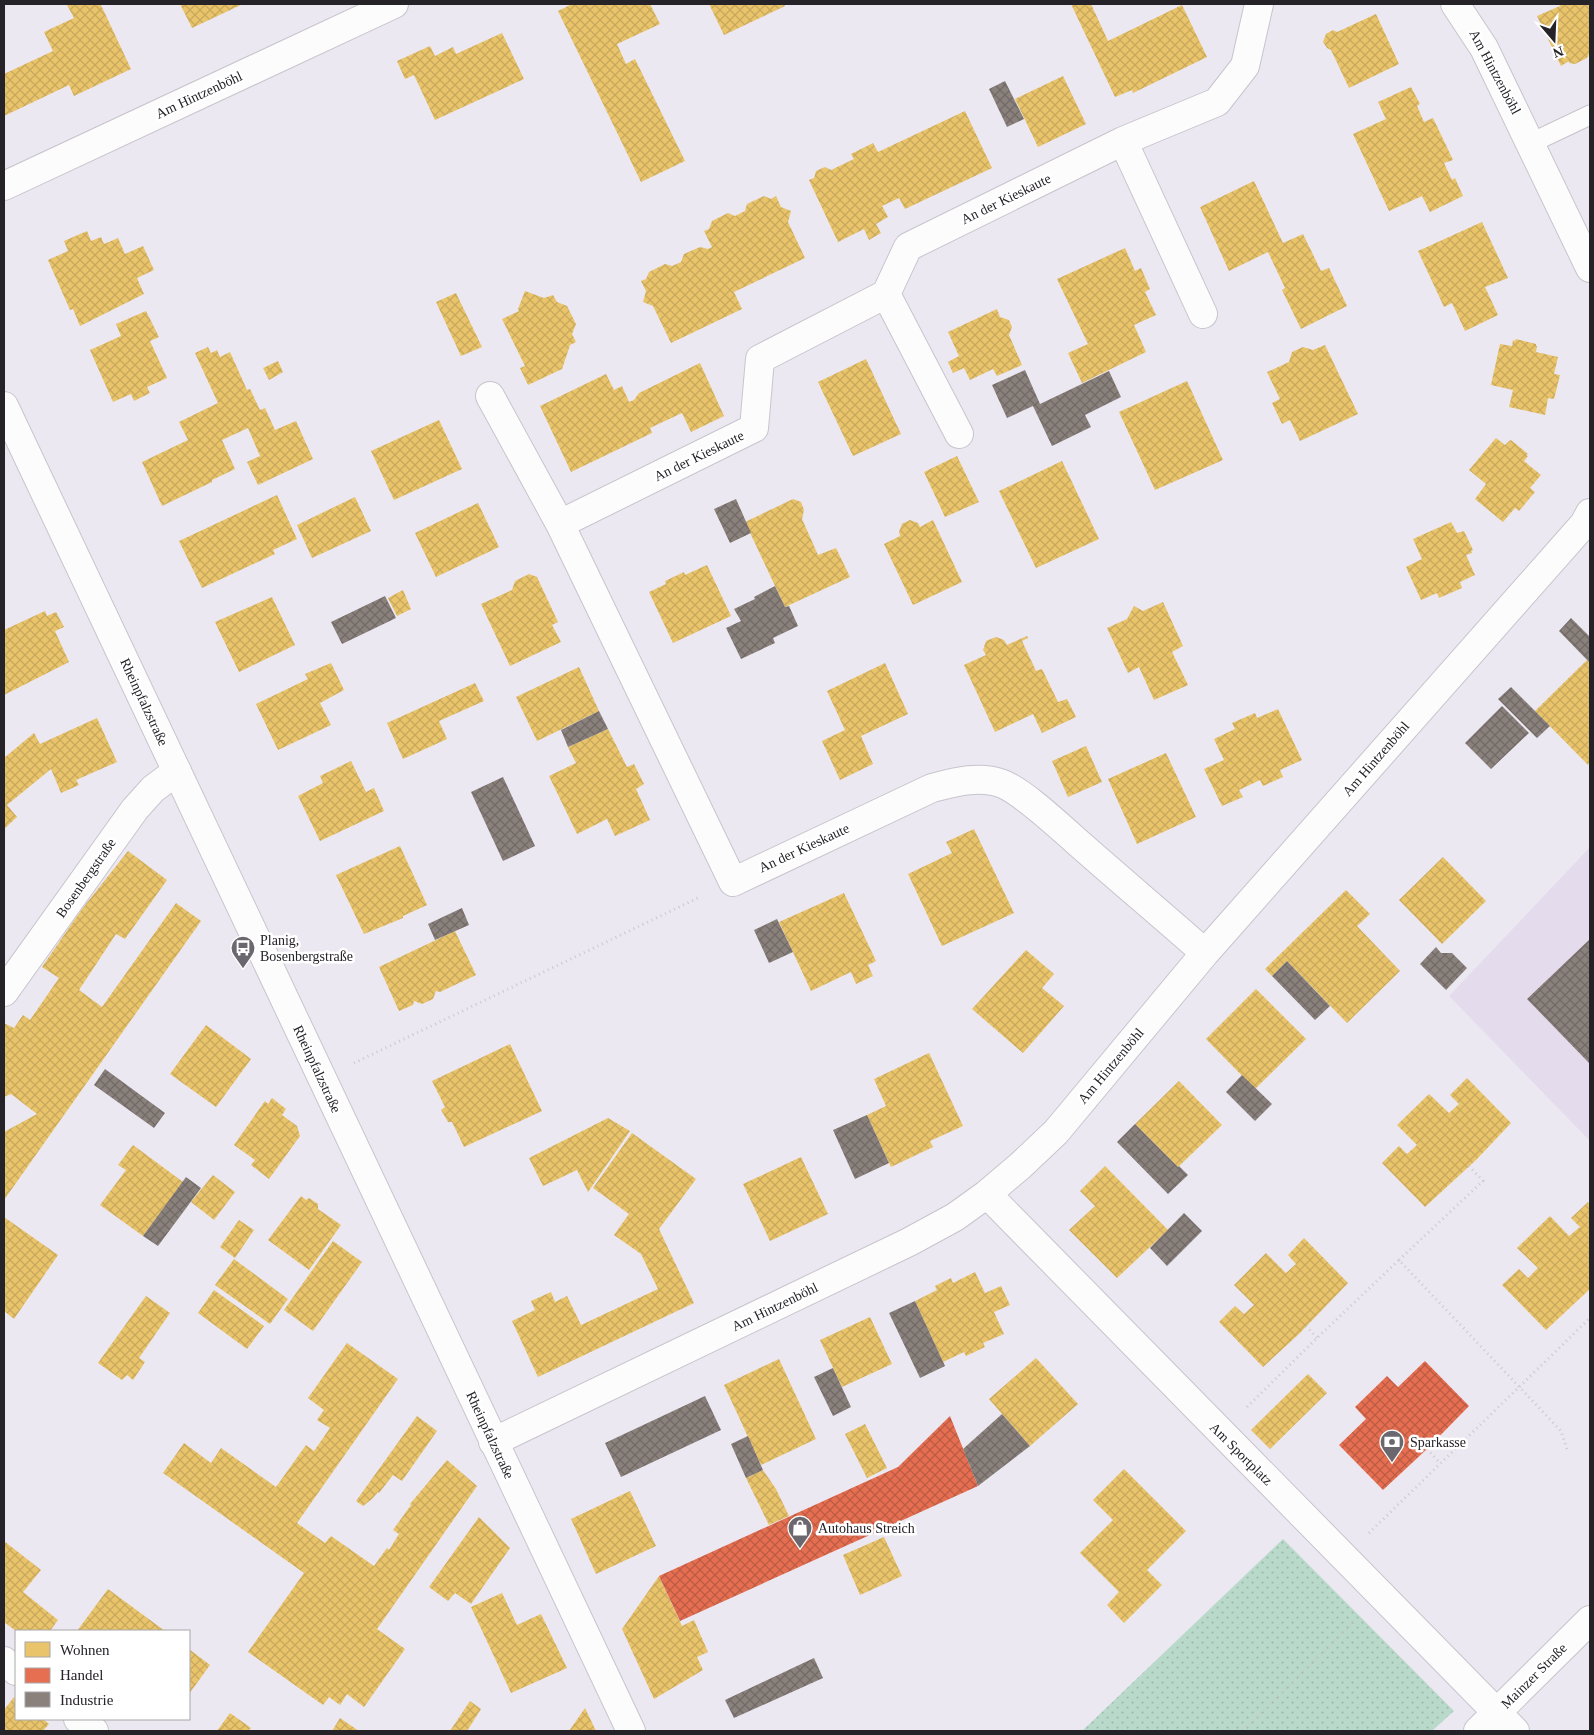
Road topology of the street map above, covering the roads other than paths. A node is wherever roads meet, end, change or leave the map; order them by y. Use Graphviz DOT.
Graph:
graph roads {
  1 [pos="394,4"];
  2 [pos="1260,4"];
  3 [pos="1455,4"];
  4 [pos="1590,115"];
  5 [pos="1123,142"];
  6 [pos="1531,143"];
  7 [pos="4,186"];
  8 [pos="1590,268"];
  9 [pos="886,294"];
  10 [pos="1204,314"];
  11 [pos="490,396"];
  12 [pos="4,406"];
  13 [pos="959,434"];
  14 [pos="1590,513"];
  15 [pos="560,524"];
  16 [pos="177,771"];
  17 [pos="1205,953"];
  18 [pos="4,992"];
  19 [pos="987,1194"];
  20 [pos="493,1442"];
  21 [pos="1590,1620"];
  22 [pos="4,1661"];
  23 [pos="15,1670"];
  24 [pos="79,1720"];
  25 [pos="1496,1725"];
  26 [pos="94,1731"];
  27 [pos="631,1731"];
  1 -- 7 [label="street, Am Hintzenböhl"];
  2 -- 5 [label="street, An der Kieskaute"];
  3 -- 6 [label="street, Am Hintzenböhl"];
  4 -- 6 [label="lane"];
  5 -- 9 [label="street, An der Kieskaute"];
  5 -- 10 [label="street"];
  6 -- 8 [label="street, Am Hintzenböhl"];
  9 -- 13 [label="street"];
  9 -- 15 [label="street, An der Kieskaute"];
  11 -- 15 [label="street"];
  12 -- 16 [label="street, Rheinpfalzstraße"];
  14 -- 17 [label="street, Am Hintzenböhl"];
  15 -- 17 [label="street, An der Kieskaute"];
  16 -- 18 [label="street, Bosenbergstraße"];
  16 -- 20 [label="street, Rheinpfalzstraße"];
  17 -- 19 [label="street, Am Hintzenböhl"];
  19 -- 20 [label="street, Am Hintzenböhl"];
  19 -- 25 [label="street, Am Sportplatz"];
  20 -- 27 [label="street, Rheinpfalzstraße"];
  21 -- 25 [label="street, Mainzer Straße"];
  22 -- 23 [label="street"];
  24 -- 26 [label="street"];
}
